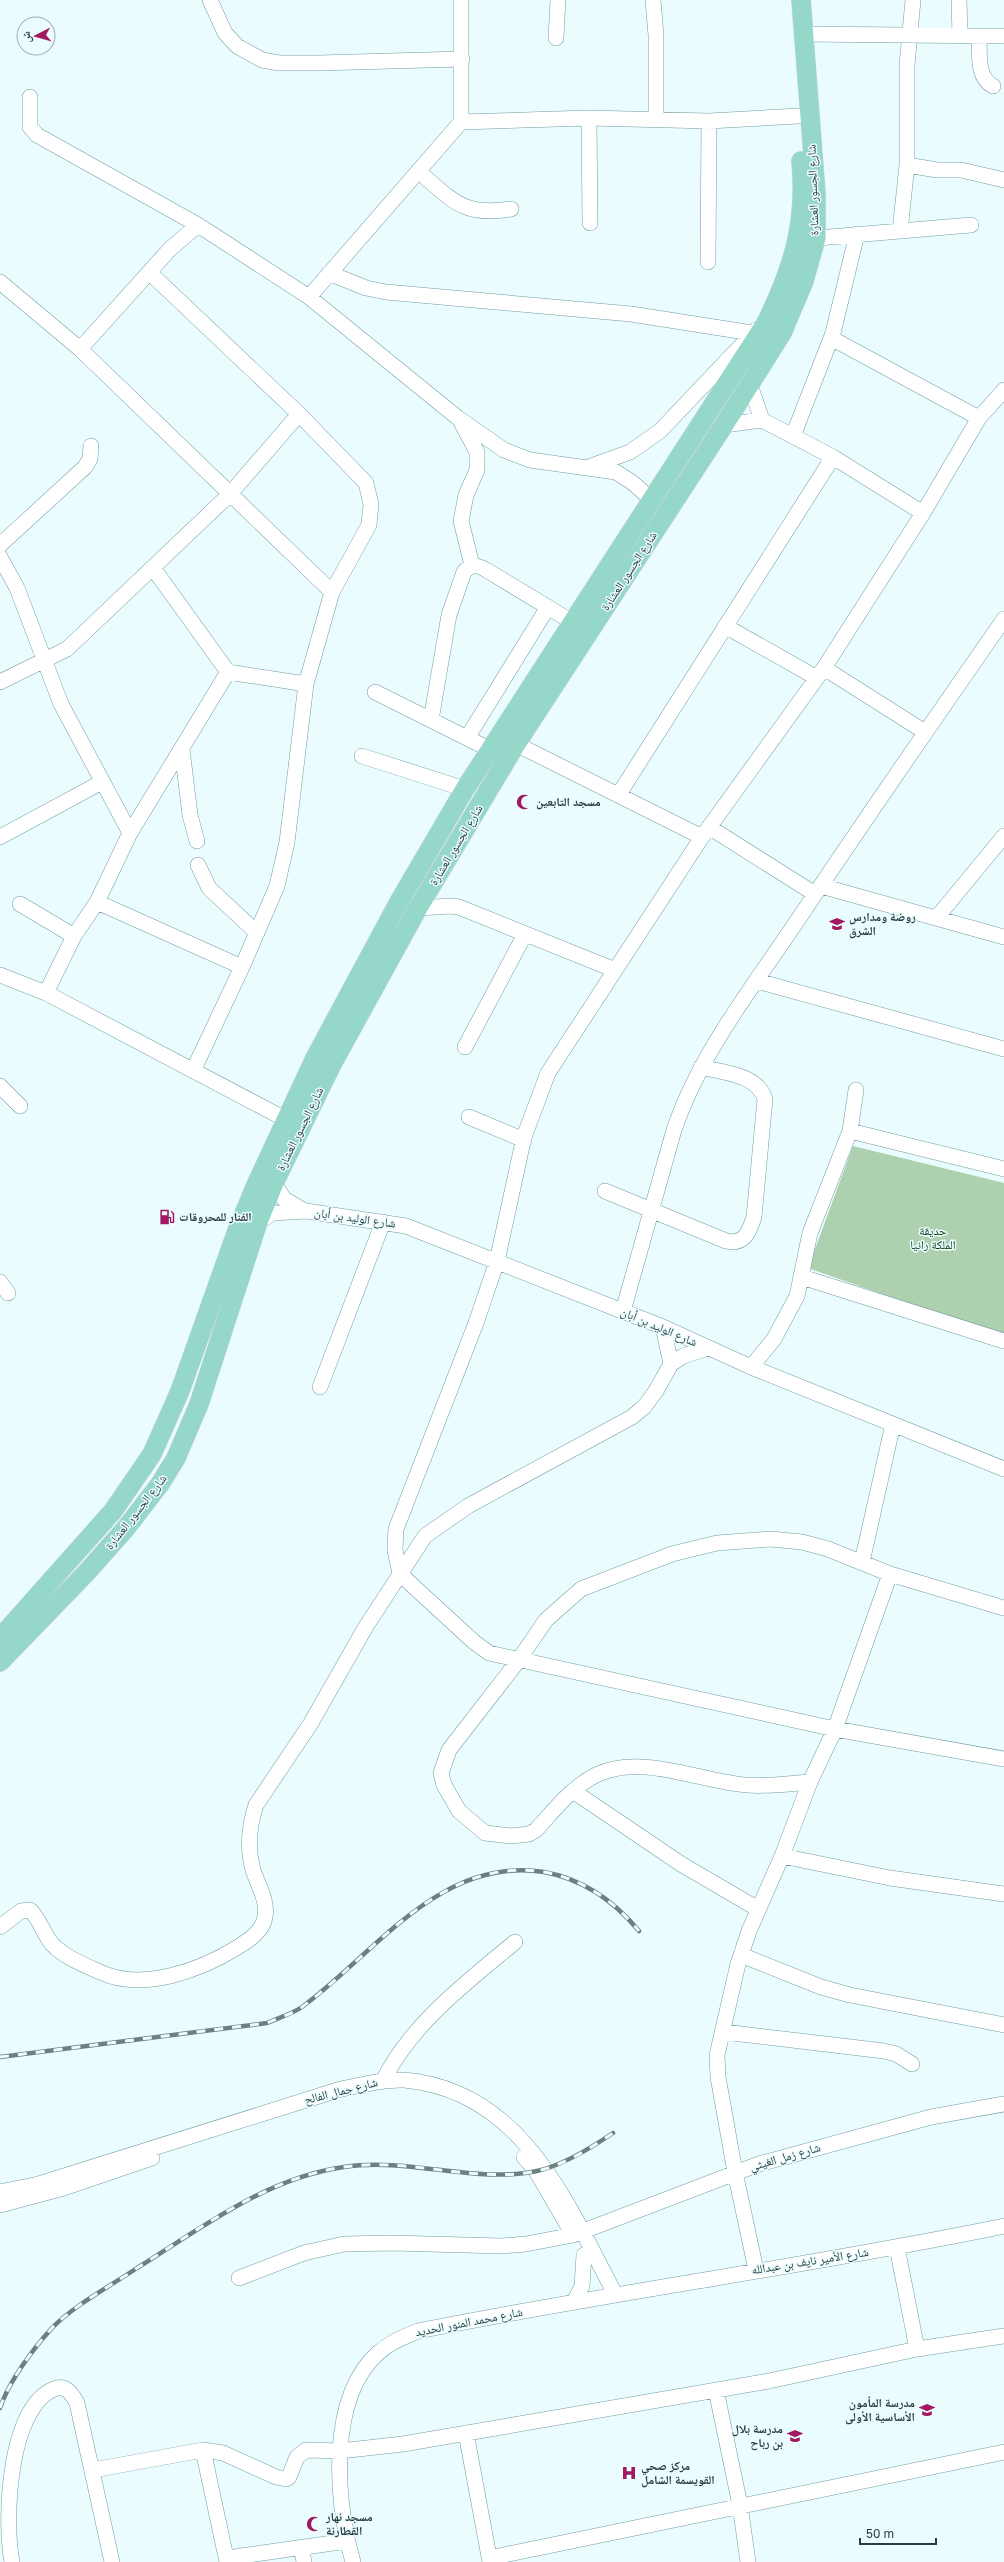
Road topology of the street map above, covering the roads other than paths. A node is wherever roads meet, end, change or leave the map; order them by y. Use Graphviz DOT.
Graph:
graph roads {
  1 [pos="210,0"];
  2 [pos="461,0"];
  3 [pos="558,0"];
  4 [pos="653,0"];
  5 [pos="789,0"];
  6 [pos="801,0"];
  7 [pos="913,0"];
  8 [pos="959,0"];
  9 [pos="802,34"];
  10 [pos="910,34"];
  11 [pos="960,36"];
  12 [pos="979,36"];
  13 [pos="1004,36"];
  14 [pos="556,38"];
  15 [pos="462,59"];
  16 [pos="993,86"];
  17 [pos="30,98"];
  18 [pos="798,116"];
  19 [pos="589,118"];
  20 [pos="656,118"];
  21 [pos="709,121"];
  22 [pos="461,122"];
  23 [pos="907,165"];
  24 [pos="418,171"];
  25 [pos="1004,180"];
  26 [pos="511,209"];
  27 [pos="590,222"];
  28 [pos="198,225"];
  29 [pos="971,225"];
  30 [pos="900,231"];
  31 [pos="856,234"];
  32 [pos="807,239"];
  33 [pos="708,262"];
  34 [pos="150,273"];
  35 [pos="329,274"];
  36 [pos="0,282"];
  37 [pos="309,297"];
  38 [pos="759,328"];
  39 [pos="832,338"];
  40 [pos="80,349"];
  41 [pos="750,386"];
  42 [pos="1004,390"];
  43 [pos="299,414"];
  44 [pos="458,418"];
  45 [pos="979,418"];
  46 [pos="762,420"];
  47 [pos="724,425"];
  48 [pos="793,436"];
  49 [pos="91,446"];
  50 [pos="833,457"];
  51 [pos="586,467"];
  52 [pos="230,494"];
  53 [pos="652,500"];
  54 [pos="923,513"];
  55 [pos="0,545"];
  56 [pos="0,557"];
  57 [pos="472,565"];
  58 [pos="153,568"];
  59 [pos="332,592"];
  60 [pos="548,607"];
  61 [pos="1004,619"];
  62 [pos="574,623"];
  63 [pos="725,626"];
  64 [pos="44,662"];
  65 [pos="228,672"];
  66 [pos="820,673"];
  67 [pos="0,682"];
  68 [pos="306,684"];
  69 [pos="375,692"];
  70 [pos="431,720"];
  71 [pos="925,732"];
  72 [pos="467,738"];
  73 [pos="516,744"];
  74 [pos="182,750"];
  75 [pos="491,750"];
  76 [pos="362,756"];
  77 [pos="102,782"];
  78 [pos="466,789"];
  79 [pos="619,794"];
  80 [pos="706,832"];
  81 [pos="130,833"];
  82 [pos="1004,836"];
  83 [pos="0,837"];
  84 [pos="197,841"];
  85 [pos="198,865"];
  86 [pos="818,890"];
  87 [pos="97,902"];
  88 [pos="20,904"];
  89 [pos="418,908"];
  90 [pos="938,916"];
  91 [pos="256,933"];
  92 [pos="525,934"];
  93 [pos="74,936"];
  94 [pos="1004,937"];
  95 [pos="242,967"];
  96 [pos="615,970"];
  97 [pos="0,975"];
  98 [pos="757,980"];
  99 [pos="46,993"];
  100 [pos="464,1046"];
  101 [pos="1004,1049"];
  102 [pos="323,1062"];
  103 [pos="701,1067"];
  104 [pos="193,1071"];
  105 [pos="0,1086"];
  106 [pos="856,1090"];
  107 [pos="20,1106"];
  108 [pos="469,1117"];
  109 [pos="287,1120"];
  110 [pos="850,1131"];
  111 [pos="524,1140"];
  112 [pos="1004,1169"];
  113 [pos="274,1183"];
  114 [pos="605,1191"];
  115 [pos="652,1209"];
  116 [pos="306,1211"];
  117 [pos="258,1222"];
  118 [pos="383,1222"];
  119 [pos="497,1261"];
  120 [pos="802,1277"];
  121 [pos="623,1311"];
  122 [pos="663,1328"];
  123 [pos="1004,1341"];
  124 [pos="708,1348"];
  125 [pos="671,1364"];
  126 [pos="751,1367"];
  127 [pos="320,1387"];
  128 [pos="893,1424"];
  129 [pos="1004,1469"];
  130 [pos="862,1562"];
  131 [pos="400,1574"];
  132 [pos="890,1574"];
  133 [pos="1004,1608"];
  134 [pos="0,1638"];
  135 [pos="518,1661"];
  136 [pos="0,1662"];
  137 [pos="835,1729"];
  138 [pos="1004,1759"];
  139 [pos="810,1782"];
  140 [pos="573,1791"];
  141 [pos="782,1856"];
  142 [pos="1004,1894"];
  143 [pos="758,1909"];
  144 [pos="0,1927"];
  145 [pos="515,1942"];
  146 [pos="741,1955"];
  147 [pos="1004,2025"];
  148 [pos="724,2032"];
  149 [pos="912,2064"];
  150 [pos="383,2080"];
  151 [pos="1004,2104"];
  152 [pos="735,2172"];
  153 [pos="0,2192"];
  154 [pos="0,2205"];
  155 [pos="1004,2226"];
  156 [pos="578,2234"];
  157 [pos="897,2247"];
  158 [pos="584,2255"];
  159 [pos="756,2270"];
  160 [pos="239,2278"];
  161 [pos="610,2295"];
  162 [pos="574,2302"];
  163 [pos="1004,2336"];
  164 [pos="917,2349"];
  165 [pos="716,2390"];
  166 [pos="466,2433"];
  167 [pos="203,2450"];
  168 [pos="340,2451"];
  169 [pos="1004,2452"];
  170 [pos="93,2470"];
  171 [pos="740,2505"];
  172 [pos="347,2541"];
  173 [pos="301,2547"];
  174 [pos="227,2560"];
  175 [pos="489,2560"];
  176 [pos="12,2562"];
  177 [pos="112,2562"];
  178 [pos="304,2562"];
  179 [pos="353,2562"];
  180 [pos="748,2562"];
  1 -- 15 [label="street"];
  2 -- 15 [label="street"];
  3 -- 14 [label="street"];
  4 -- 20 [label="street"];
  5 -- 18 [label="main road, شارع الجسور العشارة"];
  6 -- 9 [label="main road, شارع الجسور العشارة"];
  7 -- 10 [label="street"];
  8 -- 11 [label="street"];
  9 -- 10 [label="street"];
  9 -- 32 [label="main road, شارع الجسور العشارة"];
  10 -- 11 [label="street"];
  10 -- 23 [label="street"];
  11 -- 12 [label="street"];
  12 -- 13 [label="street"];
  12 -- 16 [label="street"];
  15 -- 22 [label="street"];
  17 -- 28 [label="street"];
  18 -- 21 [label="street"];
  18 -- 32 [label="main road, شارع الجسور العشارة"];
  19 -- 20 [label="street"];
  19 -- 22 [label="street"];
  19 -- 27 [label="street"];
  20 -- 21 [label="street"];
  21 -- 33 [label="street"];
  22 -- 24 [label="street"];
  23 -- 25 [label="street"];
  23 -- 30 [label="street"];
  24 -- 26 [label="street"];
  24 -- 35 [label="street"];
  28 -- 34 [label="street"];
  28 -- 37 [label="street"];
  29 -- 30 [label="street"];
  30 -- 31 [label="street"];
  31 -- 32 [label="street"];
  31 -- 39 [label="street"];
  32 -- 38 [label="main road, شارع الجسور العشارة"];
  32 -- 41 [label="main road, شارع الجسور العشارة"];
  34 -- 40 [label="street"];
  34 -- 43 [label="street"];
  35 -- 37 [label="street"];
  35 -- 38 [label="street"];
  36 -- 40 [label="street"];
  37 -- 44 [label="street"];
  38 -- 51 [label="street"];
  38 -- 53 [label="main road, شارع الجسور العشارة"];
  39 -- 45 [label="street"];
  39 -- 48 [label="street"];
  40 -- 52 [label="street"];
  41 -- 46 [label="street"];
  41 -- 47 [label="main road, شارع الجسور العشارة"];
  42 -- 45 [label="street"];
  43 -- 52 [label="street"];
  43 -- 59 [label="street"];
  44 -- 51 [label="street"];
  44 -- 57 [label="street"];
  45 -- 54 [label="street"];
  46 -- 47 [label="street"];
  46 -- 48 [label="street"];
  47 -- 73 [label="main road, شارع الجسور العشارة"];
  48 -- 50 [label="street"];
  49 -- 55 [label="street"];
  50 -- 54 [label="street"];
  50 -- 63 [label="street"];
  51 -- 53 [label="street"];
  52 -- 58 [label="street"];
  52 -- 59 [label="street"];
  53 -- 62 [label="main road, شارع الجسور العشارة"];
  54 -- 66 [label="street"];
  56 -- 64 [label="street"];
  57 -- 60 [label="street"];
  57 -- 70 [label="street"];
  58 -- 64 [label="street"];
  58 -- 65 [label="street"];
  59 -- 68 [label="street"];
  60 -- 62 [label="street"];
  60 -- 72 [label="street"];
  61 -- 71 [label="street"];
  62 -- 75 [label="main road, شارع الجسور العشارة"];
  63 -- 66 [label="street"];
  63 -- 79 [label="street"];
  64 -- 67 [label="street"];
  64 -- 77 [label="street"];
  65 -- 68 [label="street"];
  65 -- 74 [label="street"];
  66 -- 71 [label="street"];
  66 -- 80 [label="street"];
  68 -- 91 [label="street"];
  69 -- 70 [label="street"];
  70 -- 72 [label="street"];
  71 -- 86 [label="street"];
  72 -- 75 [label="street"];
  73 -- 79 [label="street"];
  73 -- 89 [label="main road, شارع الجسور العشارة"];
  74 -- 81 [label="street"];
  74 -- 84 [label="street"];
  75 -- 78 [label="main road, شارع الجسور العشارة"];
  76 -- 78 [label="street"];
  77 -- 81 [label="street"];
  77 -- 83 [label="street"];
  78 -- 102 [label="main road, شارع الجسور العشارة"];
  79 -- 80 [label="street"];
  80 -- 86 [label="street"];
  80 -- 96 [label="street"];
  81 -- 87 [label="street"];
  82 -- 90 [label="street"];
  85 -- 91 [label="street"];
  86 -- 90 [label="street"];
  86 -- 98 [label="street"];
  87 -- 93 [label="street"];
  87 -- 95 [label="street"];
  88 -- 93 [label="street"];
  89 -- 92 [label="street"];
  89 -- 102 [label="main road, شارع الجسور العشارة"];
  90 -- 94 [label="street"];
  91 -- 95 [label="street"];
  92 -- 96 [label="street"];
  92 -- 100 [label="street"];
  93 -- 99 [label="street"];
  95 -- 104 [label="street"];
  96 -- 111 [label="street"];
  97 -- 99 [label="street"];
  98 -- 101 [label="street"];
  98 -- 103 [label="street"];
  99 -- 104 [label="street"];
  102 -- 109 [label="main road, شارع الجسور العشارة"];
  102 -- 113 [label="main road, شارع الجسور العشارة"];
  103 -- 115 [label="street"];
  103 -- 115 [label="street"];
  104 -- 109 [label="street"];
  105 -- 107 [label="street"];
  106 -- 110 [label="street"];
  108 -- 111 [label="street"];
  109 -- 134 [label="main road, شارع الجسور العشارة"];
  110 -- 112 [label="street"];
  110 -- 120 [label="street"];
  111 -- 119 [label="street"];
  113 -- 116 [label="street, شارع الوليد بن أبان"];
  113 -- 117 [label="main road, شارع الجسور العشارة"];
  114 -- 115 [label="street"];
  115 -- 121 [label="street"];
  116 -- 117 [label="street, شارع الوليد بن أبان"];
  116 -- 118 [label="street, شارع الوليد بن أبان"];
  117 -- 136 [label="main road, شارع الجسور العشارة"];
  118 -- 119 [label="street, شارع الوليد بن أبان"];
  118 -- 127 [label="street"];
  119 -- 121 [label="street, شارع الوليد بن أبان"];
  119 -- 131 [label="street"];
  120 -- 123 [label="street"];
  120 -- 126 [label="street"];
  121 -- 122 [label="street, شارع الوليد بن أبان"];
  122 -- 124 [label="street, شارع الوليد بن أبان"];
  122 -- 125 [label="street"];
  124 -- 125 [label="street"];
  124 -- 126 [label="street, شارع الوليد بن أبان"];
  125 -- 131 [label="street"];
  126 -- 128 [label="street, شارع الوليد بن أبان"];
  128 -- 129 [label="street, شارع الوليد بن أبان"];
  128 -- 130 [label="street"];
  130 -- 132 [label="street"];
  130 -- 135 [label="street"];
  131 -- 135 [label="street"];
  131 -- 144 [label="street"];
  132 -- 133 [label="street"];
  132 -- 137 [label="street"];
  135 -- 137 [label="street"];
  135 -- 140 [label="street"];
  137 -- 138 [label="street"];
  137 -- 139 [label="street"];
  139 -- 140 [label="street"];
  139 -- 141 [label="street"];
  140 -- 143 [label="street"];
  141 -- 142 [label="street"];
  141 -- 143 [label="street"];
  143 -- 146 [label="street"];
  145 -- 150 [label="street"];
  146 -- 147 [label="street"];
  146 -- 148 [label="street"];
  148 -- 149 [label="street"];
  148 -- 152 [label="street"];
  150 -- 153 [label="street, شارع جمال الفالح"];
  150 -- 156 [label="street, شارع جمال الفالح"];
  151 -- 152 [label="street, شارع زمل الغيثي"];
  152 -- 156 [label="street, شارع زمل الغيثي"];
  152 -- 159 [label="street"];
  154 -- 156 [label="street, شارع جمال الفالح"];
  155 -- 157 [label="street, شارع الأمير نايف بن عبدالله"];
  156 -- 158 [label="street, شارع جمال الفالح"];
  156 -- 160 [label="street, شارع زمل الغيثي"];
  156 -- 161 [label="street, شارع جمال الفالح"];
  157 -- 159 [label="street, شارع الأمير نايف بن عبدالله"];
  157 -- 164 [label="street"];
  158 -- 161 [label="street, شارع جمال الفالح"];
  158 -- 162 [label="street"];
  159 -- 161 [label="street, شارع الأمير نايف بن عبدالله"];
  161 -- 162 [label="street, شارع محمد المنور الحديد"];
  162 -- 168 [label="street, شارع محمد المنور الحديد"];
  163 -- 164 [label="street"];
  164 -- 165 [label="street"];
  165 -- 166 [label="street"];
  165 -- 171 [label="street"];
  166 -- 168 [label="street"];
  166 -- 175 [label="street"];
  167 -- 168 [label="street"];
  167 -- 170 [label="street"];
  167 -- 174 [label="street"];
  168 -- 172 [label="street, شارع محمد المنور الحديد"];
  169 -- 171 [label="street"];
  170 -- 176 [label="street"];
  170 -- 177 [label="street"];
  171 -- 175 [label="street"];
  171 -- 180 [label="street"];
  172 -- 173 [label="street"];
  172 -- 179 [label="street, شارع محمد المنور الحديد"];
  173 -- 174 [label="street"];
  173 -- 178 [label="street"];
}
